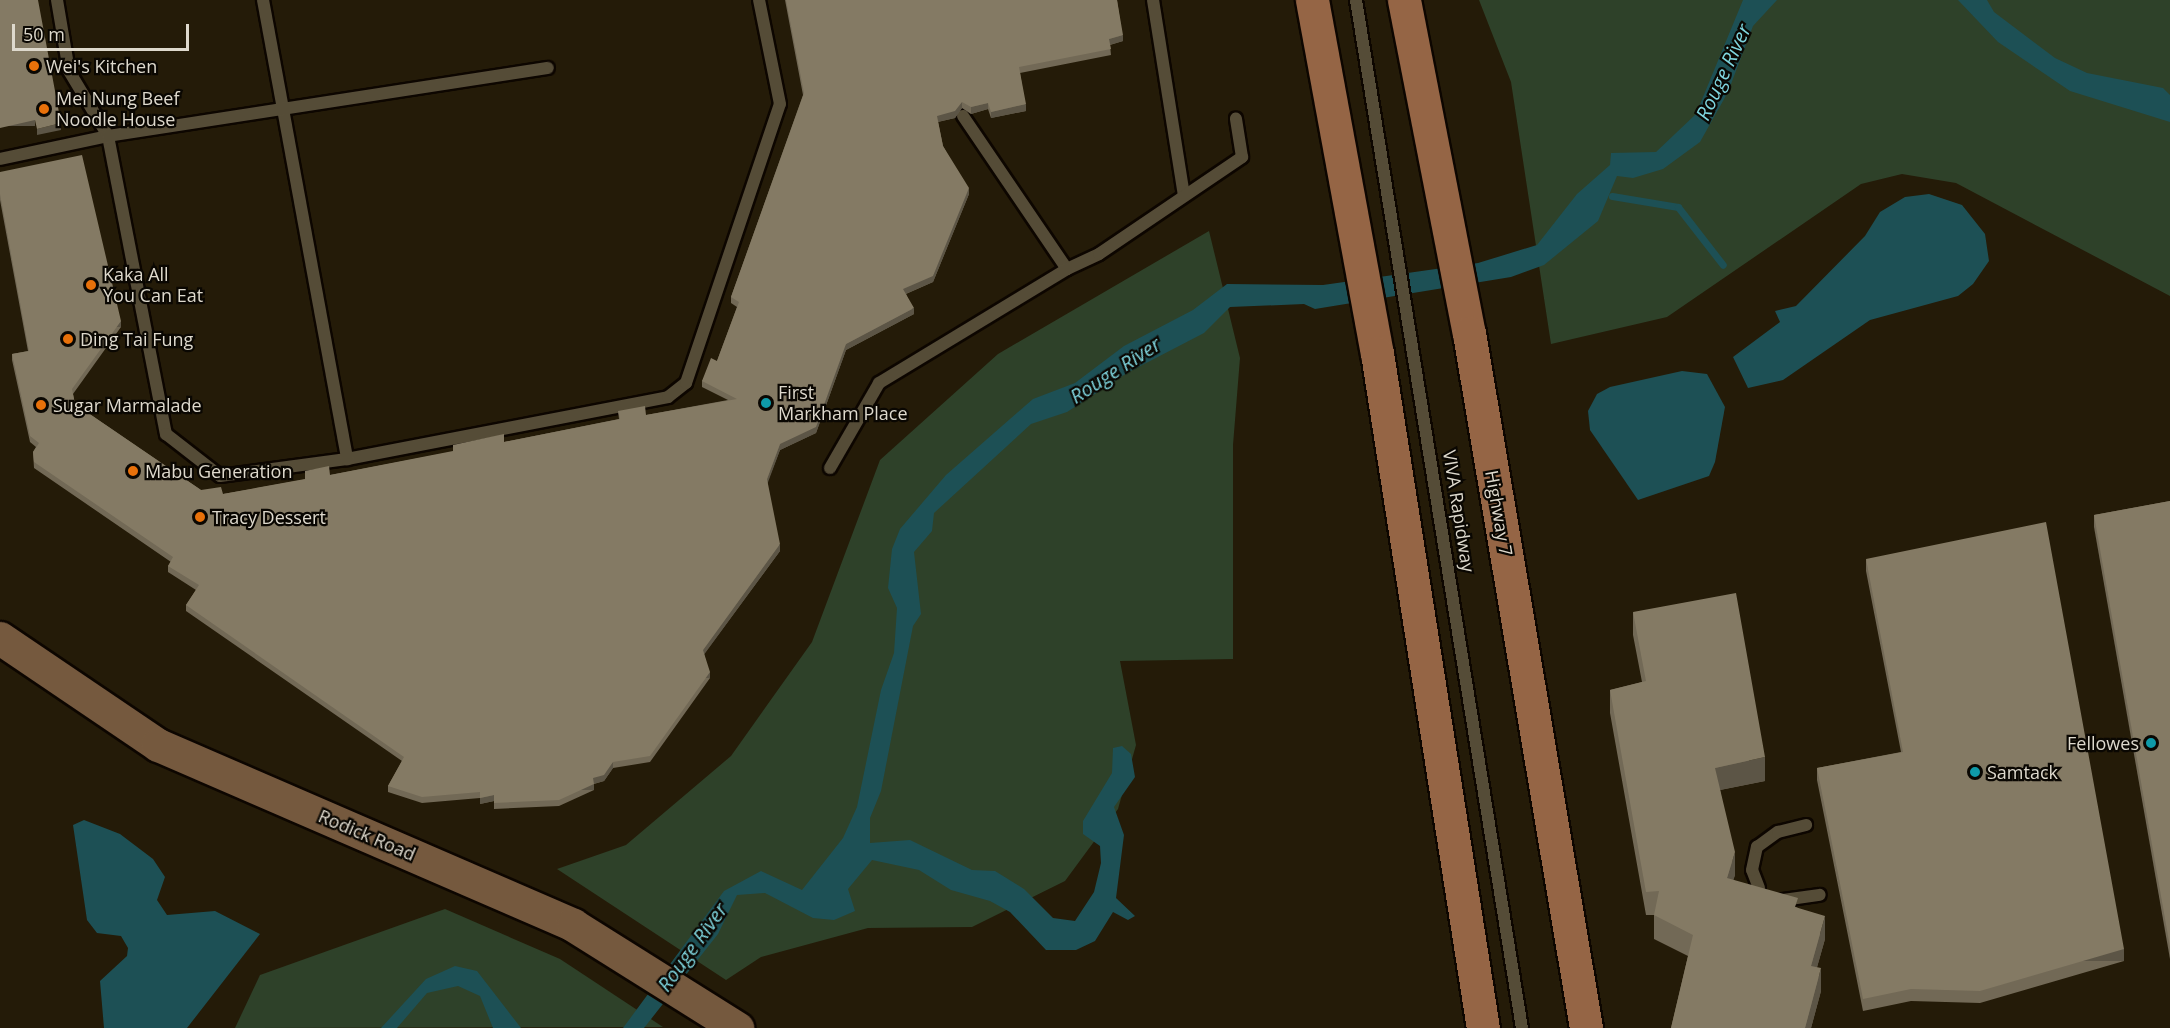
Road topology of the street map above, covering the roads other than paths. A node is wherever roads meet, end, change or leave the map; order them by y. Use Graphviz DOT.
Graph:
graph roads {
  1 [pos="57,0"];
  2 [pos="263,0"];
  3 [pos="759,0"];
  4 [pos="1154,0"];
  5 [pos="1312,0"];
  6 [pos="1356,0"];
  7 [pos="1404,0"];
  8 [pos="548,68"];
  9 [pos="280,113"];
  10 [pos="963,116"];
  11 [pos="1236,118"];
  12 [pos="108,136"];
  13 [pos="0,159"];
  14 [pos="1184,196"];
  15 [pos="1067,269"];
  16 [pos="347,459"];
  17 [pos="830,468"];
  18 [pos="0,638"];
  19 [pos="1806,825"];
  20 [pos="1759,888"];
  21 [pos="1820,895"];
  22 [pos="1782,900"];
  23 [pos="737,1028"];
  24 [pos="1483,1028"];
  25 [pos="1522,1028"];
  26 [pos="1586,1028"];
  1 -- 12 [label="lane"];
  2 -- 9 [label="lane"];
  3 -- 16 [label="lane"];
  4 -- 14 [label="lane"];
  5 -- 24 [label="main road"];
  6 -- 25 [label="lane, VIVA Rapidway"];
  7 -- 26 [label="main road, Highway 7"];
  8 -- 9 [label="lane"];
  9 -- 12 [label="lane"];
  9 -- 16 [label="lane"];
  10 -- 15 [label="lane"];
  11 -- 14 [label="lane"];
  12 -- 13 [label="lane"];
  12 -- 16 [label="lane"];
  14 -- 15 [label="lane"];
  15 -- 17 [label="lane"];
  18 -- 23 [label="main road, Rodick Road"];
  19 -- 20 [label="lane"];
  21 -- 22 [label="lane"];
}
